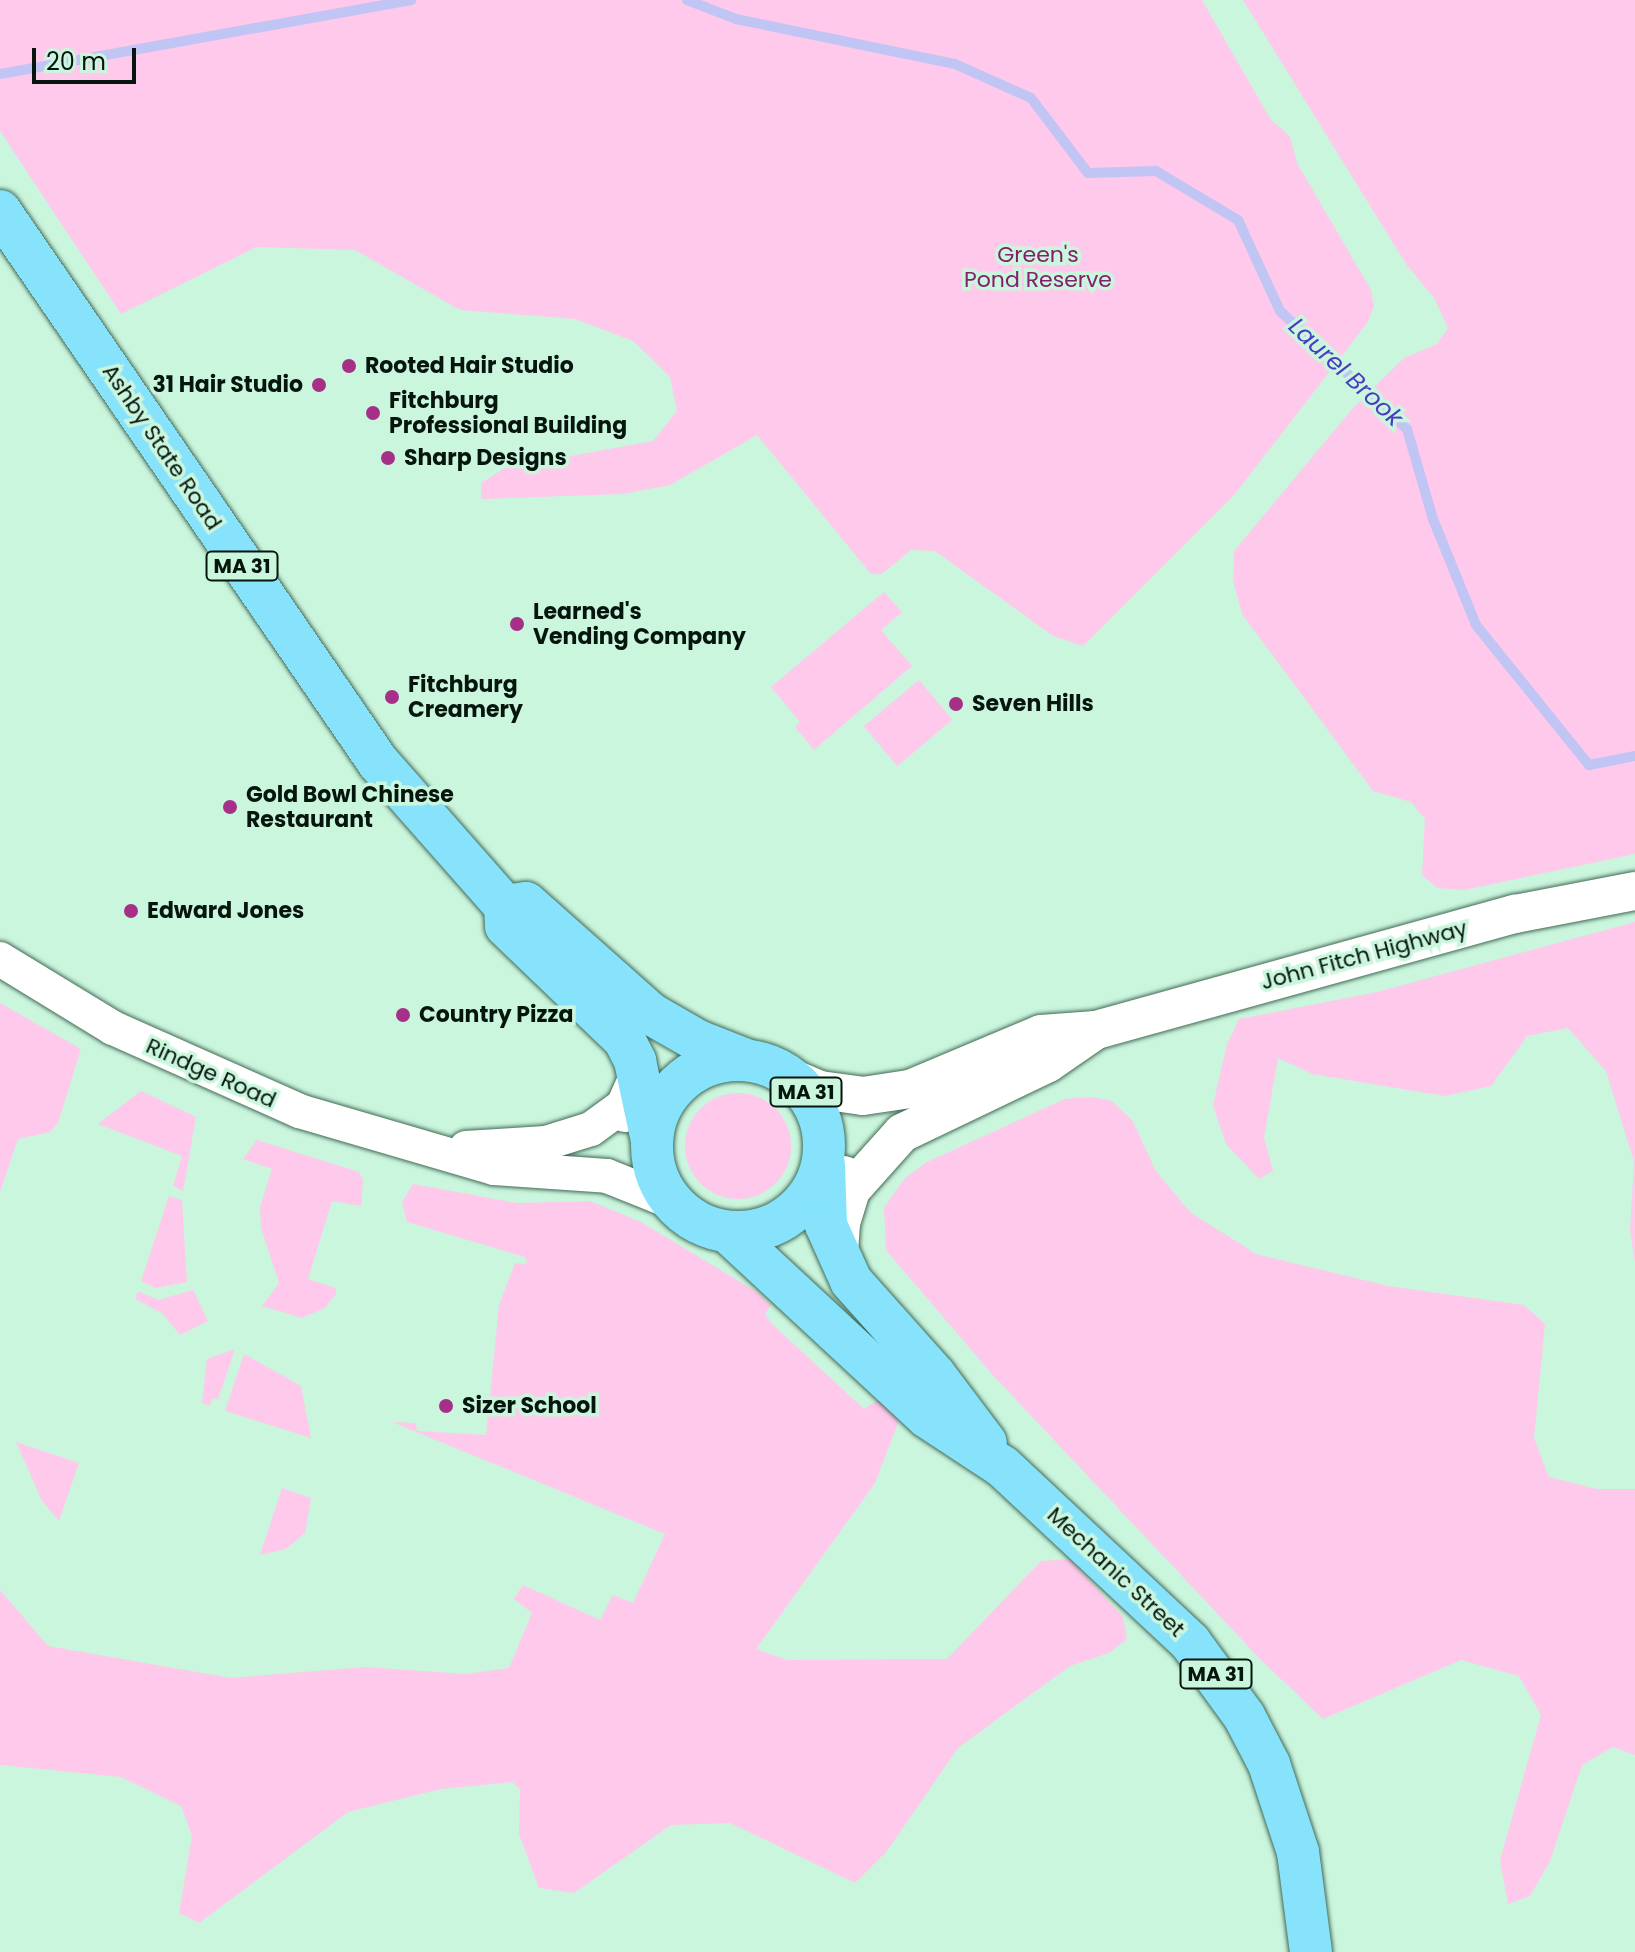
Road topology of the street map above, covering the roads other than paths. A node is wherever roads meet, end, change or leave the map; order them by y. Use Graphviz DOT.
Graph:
graph roads {
  1 [pos="0,211"];
  2 [pos="1635,891"];
  3 [pos="505,906"];
  4 [pos="0,959"];
  5 [pos="1096,1030"];
  6 [pos="747,1060"];
  7 [pos="794,1079"];
  8 [pos="639,1107"];
  9 [pos="902,1133"];
  10 [pos="437,1149"];
  11 [pos="813,1186"];
  12 [pos="672,1202"];
  13 [pos="728,1232"];
  14 [pos="841,1262"];
  15 [pos="1003,1467"];
  16 [pos="1311,1952"];
  1 -- 3 [label="main road, Ashby State Road / MA 31"];
  2 -- 5 [label="main road, John Fitch Highway"];
  3 -- 6 [label="main road"];
  3 -- 8 [label="main road, Ashby State Road / MA 31"];
  4 -- 10 [label="street, Rindge Road"];
  5 -- 7 [label="main road, John Fitch Highway"];
  5 -- 9 [label="main road, John Fitch Highway"];
  6 -- 7 [label="main road, MA 31"];
  6 -- 8 [label="main road"];
  7 -- 11 [label="main road, MA 31"];
  8 -- 10 [label="street, Rindge Road"];
  8 -- 12 [label="main road, MA 31"];
  9 -- 11 [label="main road, John Fitch Highway"];
  9 -- 14 [label="main road, John Fitch Highway"];
  10 -- 12 [label="street, Rindge Road"];
  11 -- 13 [label="main road"];
  11 -- 14 [label="main road, Mechanic Street"];
  12 -- 13 [label="main road, MA 31"];
  13 -- 15 [label="main road, Mechanic Street / MA 31"];
  14 -- 15 [label="main road, Mechanic Street"];
  15 -- 16 [label="main road, Mechanic Street / MA 31"];
}
